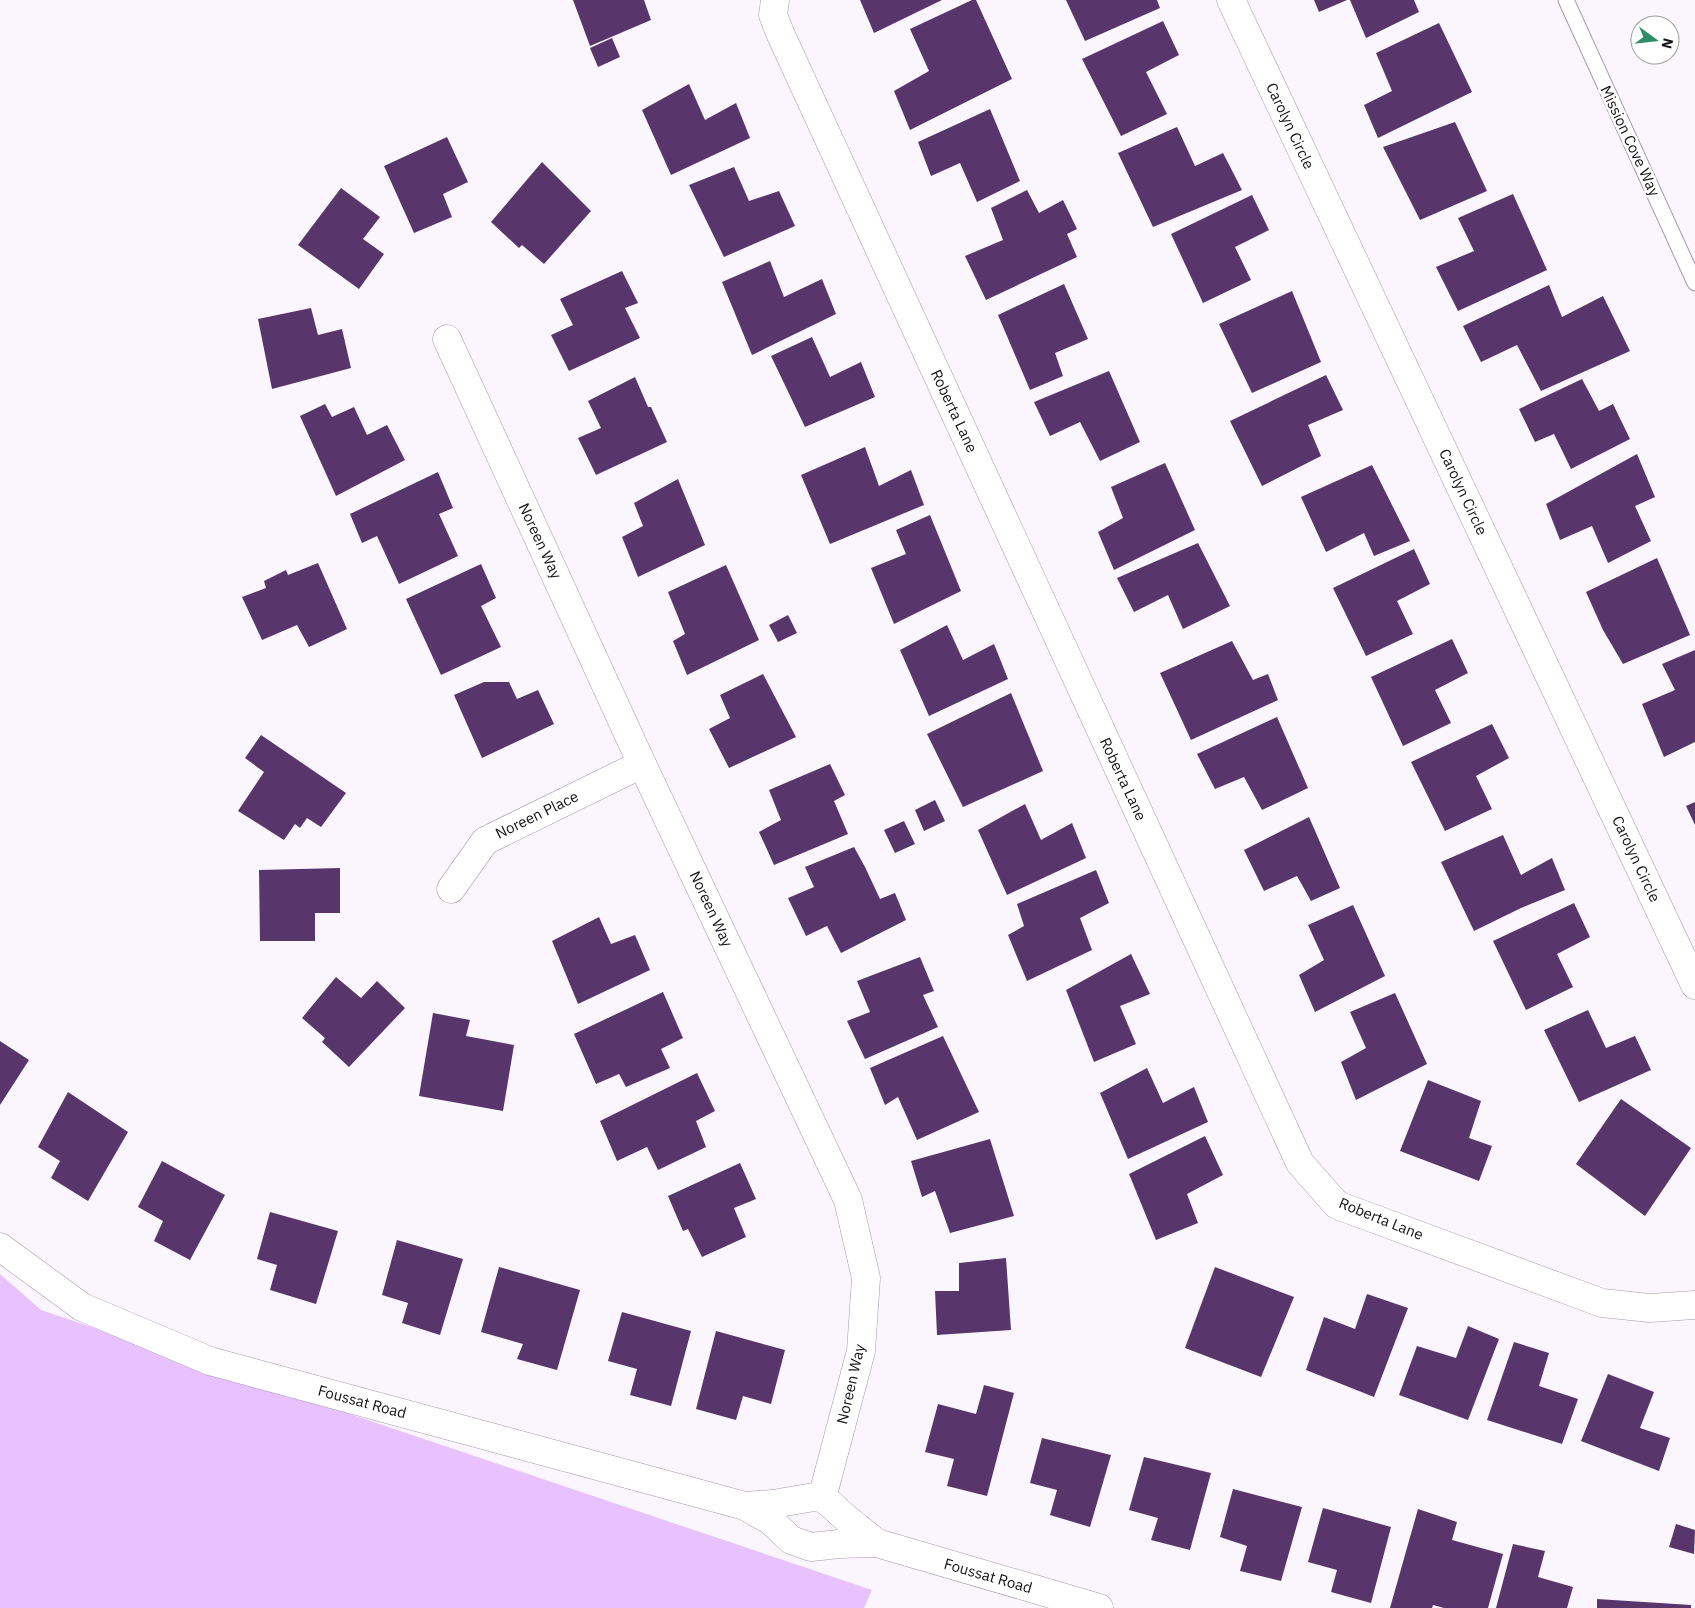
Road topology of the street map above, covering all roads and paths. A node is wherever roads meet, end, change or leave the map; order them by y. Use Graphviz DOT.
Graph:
graph roads {
  1 [pos="775,0"];
  2 [pos="1230,0"];
  3 [pos="1566,0"];
  4 [pos="1695,283"];
  5 [pos="447,339"];
  6 [pos="642,764"];
  7 [pos="451,889"];
  8 [pos="1695,985"];
  9 [pos="0,1247"];
  10 [pos="1695,1304"];
  11 [pos="822,1498"];
  12 [pos="745,1506"];
  13 [pos="877,1543"];
  14 [pos="1099,1608"];
  1 -- 10 [label="street, Roberta Lane"];
  2 -- 8 [label="street, Carolyn Circle"];
  3 -- 4 [label="lane, Mission Cove Way"];
  5 -- 6 [label="street, Noreen Way"];
  6 -- 7 [label="street, Noreen Place"];
  6 -- 11 [label="street, Noreen Way"];
  9 -- 12 [label="street, Foussat Road"];
  11 -- 12 [label="street, Foussat Road"];
  11 -- 13 [label="street, Foussat Road"];
  12 -- 13 [label="street, Foussat Road"];
  13 -- 14 [label="street, Foussat Road"];
}
